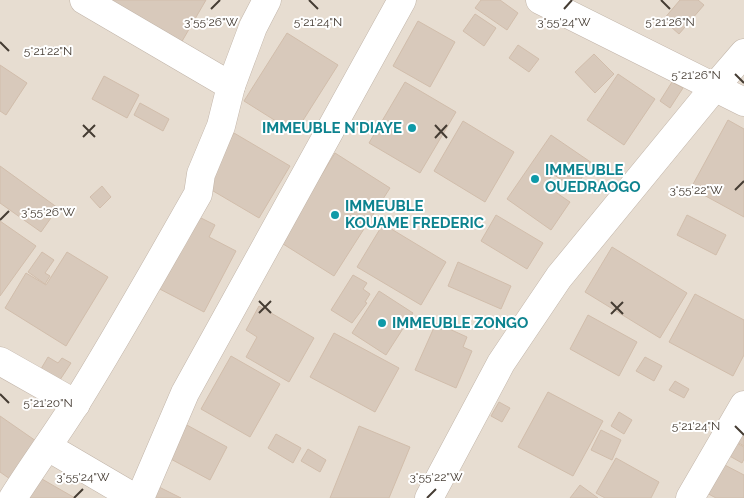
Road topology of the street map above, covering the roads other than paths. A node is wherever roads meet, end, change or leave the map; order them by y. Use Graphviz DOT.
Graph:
graph roads {
  1 [pos="84,0"];
  2 [pos="267,0"];
  3 [pos="402,0"];
  4 [pos="540,0"];
  5 [pos="744,54"];
  6 [pos="231,86"];
  7 [pos="714,88"];
  8 [pos="744,102"];
  9 [pos="0,360"];
  10 [pos="76,404"];
  11 [pos="744,405"];
  12 [pos="48,447"];
  13 [pos="12,498"];
  14 [pos="135,498"];
  15 [pos="140,498"];
  16 [pos="429,498"];
  17 [pos="690,498"];
  1 -- 6 [label="street"];
  2 -- 6 [label="street"];
  3 -- 15 [label="street"];
  4 -- 7 [label="street"];
  5 -- 7 [label="street"];
  6 -- 10 [label="street"];
  7 -- 8 [label="street"];
  7 -- 16 [label="street"];
  9 -- 10 [label="street"];
  10 -- 12 [label="street"];
  11 -- 17 [label="street"];
  12 -- 13 [label="street"];
  12 -- 14 [label="street"];
}
